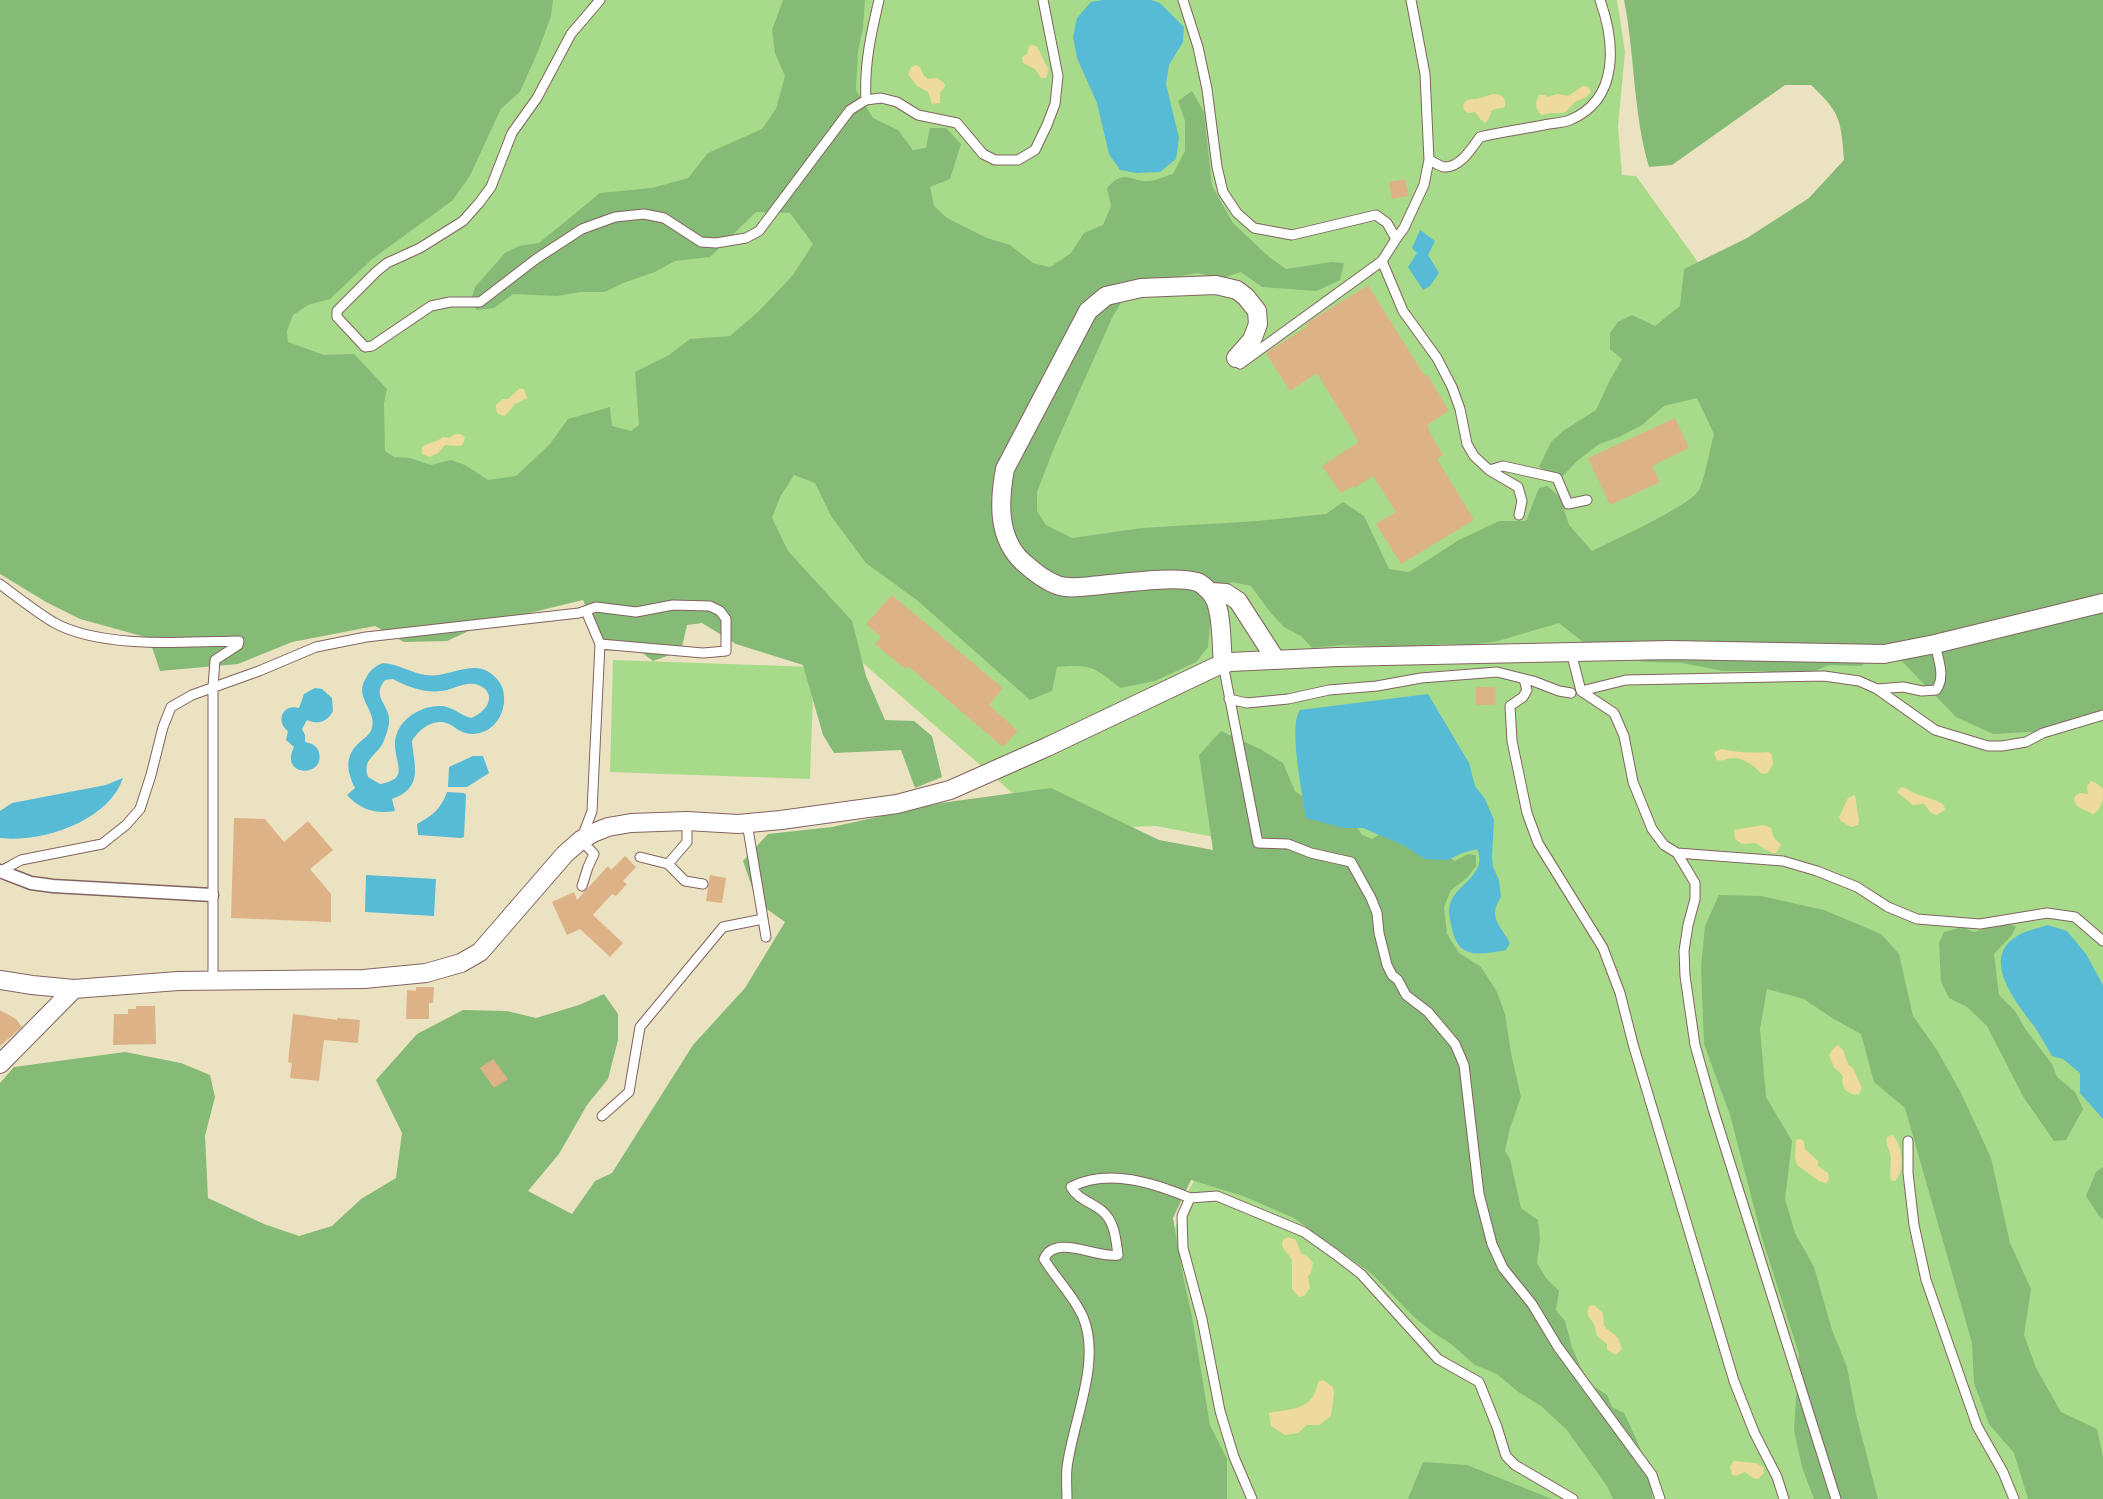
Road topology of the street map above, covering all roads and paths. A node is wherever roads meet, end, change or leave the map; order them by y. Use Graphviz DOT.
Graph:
graph roads {
  1 [pos="600,0"];
  2 [pos="879,0"];
  3 [pos="1043,0"];
  4 [pos="1183,0"];
  5 [pos="1411,0"];
  6 [pos="1600,0"];
  7 [pos="866,100"];
  8 [pos="1429,160"];
  9 [pos="1396,238"];
  10 [pos="1382,261"];
  11 [pos="1238,361"];
  12 [pos="1489,470"];
  13 [pos="1587,500"];
  14 [pos="1519,515"];
  15 [pos="0,584"];
  16 [pos="1212,592"];
  17 [pos="2103,603"];
  18 [pos="586,611"];
  19 [pos="600,644"];
  20 [pos="1934,644"];
  21 [pos="1571,652"];
  22 [pos="1276,660"];
  23 [pos="1223,664"];
  24 [pos="1524,679"];
  25 [pos="213,687"];
  26 [pos="1877,689"];
  27 [pos="1581,691"];
  28 [pos="1571,693"];
  29 [pos="1229,700"];
  30 [pos="2103,715"];
  31 [pos="687,821"];
  32 [pos="747,823"];
  33 [pos="581,840"];
  34 [pos="1677,853"];
  35 [pos="640,858"];
  36 [pos="668,864"];
  37 [pos="1,871"];
  38 [pos="703,884"];
  39 [pos="582,886"];
  40 [pos="212,895"];
  41 [pos="763,919"];
  42 [pos="766,937"];
  43 [pos="2103,941"];
  44 [pos="0,980"];
  45 [pos="213,981"];
  46 [pos="74,989"];
  47 [pos="0,1064"];
  48 [pos="602,1116"];
  49 [pos="1908,1142"];
  50 [pos="1190,1198"];
  51 [pos="1067,1499"];
  52 [pos="1252,1499"];
  53 [pos="1573,1499"];
  54 [pos="1660,1499"];
  55 [pos="1784,1499"];
  56 [pos="1836,1499"];
  57 [pos="2014,1499"];
  1 -- 7 [label="lane"];
  2 -- 7 [label="lane"];
  3 -- 7 [label="lane"];
  4 -- 9 [label="lane"];
  5 -- 8 [label="lane"];
  6 -- 8 [label="lane"];
  8 -- 9 [label="lane"];
  9 -- 10 [label="lane"];
  10 -- 11 [label="lane"];
  10 -- 12 [label="lane"];
  11 -- 16 [label="street"];
  12 -- 13 [label="lane"];
  12 -- 14 [label="lane"];
  15 -- 25 [label="lane"];
  16 -- 22 [label="street"];
  16 -- 23 [label="street"];
  17 -- 20 [label="street"];
  18 -- 19 [label="lane"];
  18 -- 19 [label="lane"];
  18 -- 25 [label="lane"];
  19 -- 33 [label="lane"];
  20 -- 21 [label="street"];
  20 -- 26 [label="lane"];
  21 -- 22 [label="street"];
  21 -- 27 [label="lane"];
  22 -- 23 [label="street"];
  23 -- 29 [label="lane"];
  23 -- 32 [label="street"];
  24 -- 28 [label="lane"];
  24 -- 29 [label="lane"];
  24 -- 55 [label="lane"];
  25 -- 37 [label="lane"];
  25 -- 40 [label="lane"];
  26 -- 27 [label="lane"];
  26 -- 30 [label="lane"];
  27 -- 34 [label="lane"];
  29 -- 54 [label="lane"];
  31 -- 32 [label="street"];
  31 -- 33 [label="street"];
  31 -- 36 [label="lane"];
  32 -- 41 [label="lane"];
  33 -- 39 [label="lane"];
  33 -- 45 [label="street"];
  34 -- 43 [label="lane"];
  34 -- 56 [label="lane"];
  35 -- 36 [label="lane"];
  36 -- 38 [label="lane"];
  37 -- 40 [label="street"];
  40 -- 45 [label="lane"];
  41 -- 42 [label="lane"];
  41 -- 48 [label="lane"];
  44 -- 46 [label="street"];
  45 -- 46 [label="street"];
  46 -- 47 [label="street"];
  49 -- 57 [label="lane"];
  50 -- 51 [label="lane"];
  50 -- 52 [label="lane"];
  50 -- 53 [label="lane"];
}
